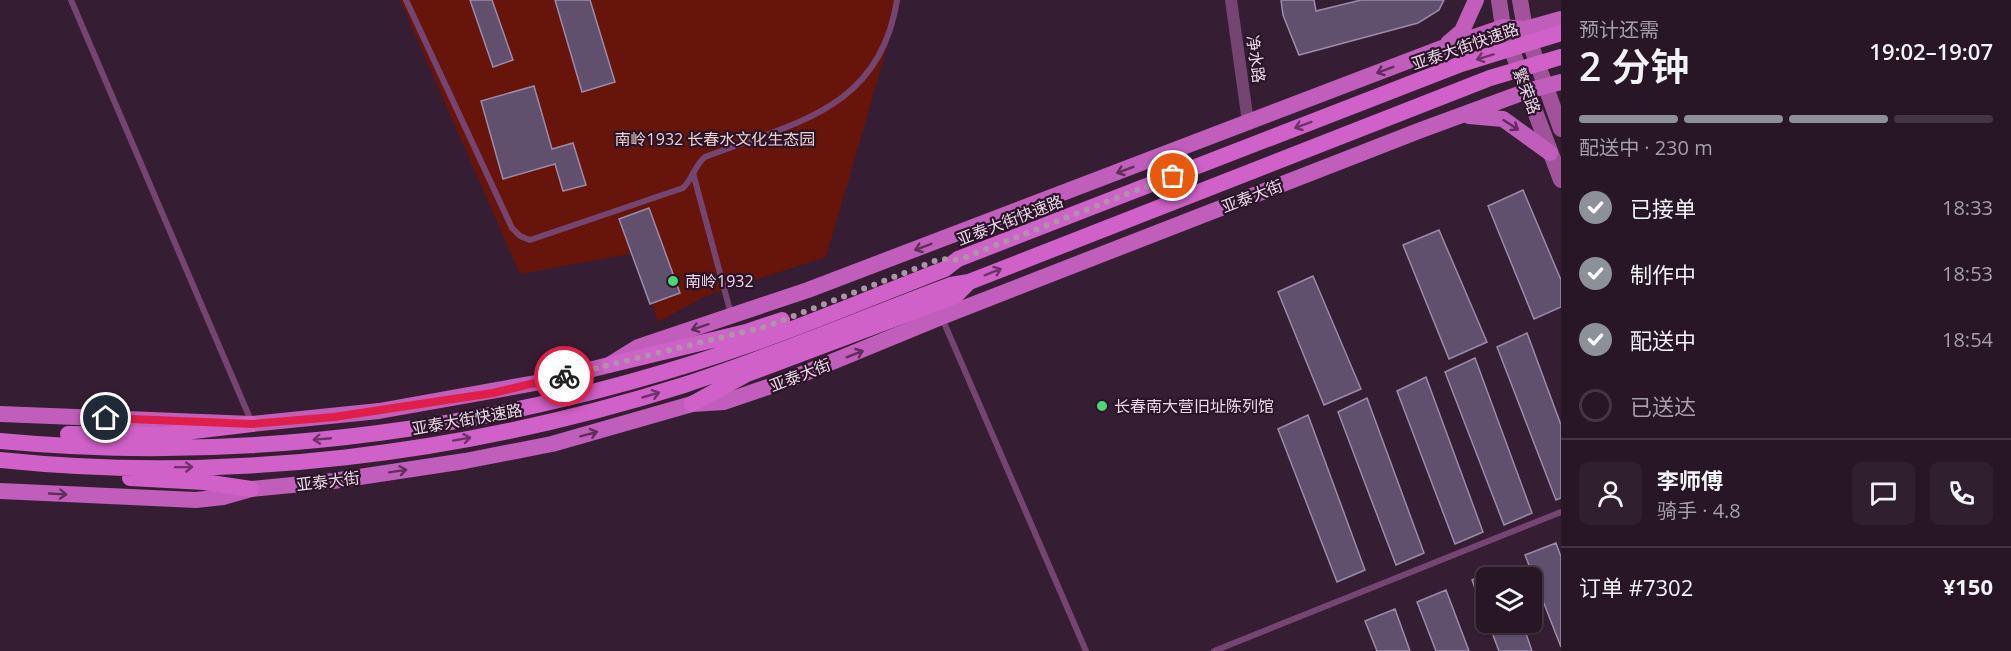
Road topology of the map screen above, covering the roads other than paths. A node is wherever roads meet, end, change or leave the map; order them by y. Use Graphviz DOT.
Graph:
graph roads {
  1 [pos="72,0"];
  2 [pos="406,0"];
  3 [pos="897,0"];
  4 [pos="1231,0"];
  5 [pos="1476,0"];
  6 [pos="1499,0"];
  7 [pos="1520,0"];
  8 [pos="1561,19"];
  9 [pos="1503,27"];
  10 [pos="1525,29"];
  11 [pos="1561,33"];
  12 [pos="1442,48"];
  13 [pos="1561,57"];
  14 [pos="1561,82"];
  15 [pos="1545,87"];
  16 [pos="1527,91"];
  17 [pos="1465,116"];
  18 [pos="1248,122"];
  19 [pos="1561,129"];
  20 [pos="1550,153"];
  21 [pos="693,172"];
  22 [pos="1561,180"];
  23 [pos="958,260"];
  24 [pos="969,282"];
  25 [pos="732,316"];
  26 [pos="941,317"];
  27 [pos="609,365"];
  28 [pos="692,404"];
  29 [pos="0,414"];
  30 [pos="252,424"];
  31 [pos="0,430"];
  32 [pos="0,441"];
  33 [pos="0,460"];
  34 [pos="0,471"];
  35 [pos="251,489"];
  36 [pos="0,491"];
  37 [pos="1561,512"];
  38 [pos="1086,651"];
  39 [pos="1214,651"];
  1 -- 30 [label="lane"];
  2 -- 21 [label="lane"];
  3 -- 21 [label="lane"];
  4 -- 18 [label="street, 净水路"];
  5 -- 12 [label="main road"];
  6 -- 9 [label="main road, 繁荣路"];
  7 -- 10 [label="main road, 繁荣路"];
  8 -- 10 [label="main road"];
  9 -- 10 [label="main road"];
  9 -- 12 [label="main road"];
  9 -- 16 [label="main road, 繁荣路"];
  10 -- 15 [label="main road, 繁荣路"];
  11 -- 23 [label="highway, 亚泰大街快速路, one-way"];
  12 -- 18 [label="main road, one-way"];
  24 -- 13 [label="highway, 亚泰大街快速路, one-way"];
  14 -- 15 [label="main road, 亚泰大街"];
  15 -- 16 [label="main road, 亚泰大街"];
  15 -- 19 [label="main road, 繁荣路"];
  16 -- 17 [label="main road, 亚泰大街"];
  16 -- 20 [label="main road, 繁荣路"];
  17 -- 20 [label="main road, one-way"];
  17 -- 26 [label="main road, 亚泰大街"];
  18 -- 25 [label="main road, one-way"];
  20 -- 22 [label="main road, 繁荣路"];
  21 -- 25 [label="lane"];
  23 -- 27 [label="highway"];
  23 -- 32 [label="highway, 亚泰大街快速路, one-way"];
  24 -- 28 [label="highway"];
  33 -- 24 [label="highway, 亚泰大街快速路, one-way"];
  25 -- 27 [label="main road, one-way"];
  28 -- 26 [label="main road, 亚泰大街, one-way"];
  26 -- 38 [label="lane"];
  27 -- 30 [label="main road"];
  35 -- 28 [label="main road, 亚泰大街, one-way"];
  29 -- 30 [label="main road"];
  30 -- 31 [label="highway"];
  34 -- 35 [label="highway"];
  36 -- 35 [label="main road, 亚泰大街, one-way"];
  37 -- 39 [label="lane"];
}
